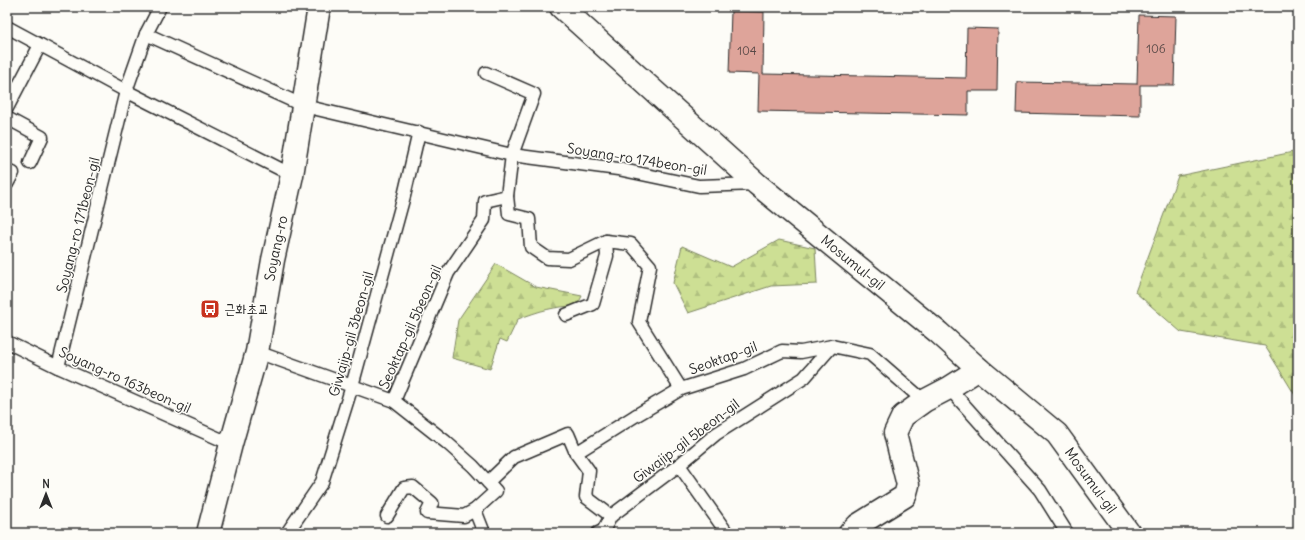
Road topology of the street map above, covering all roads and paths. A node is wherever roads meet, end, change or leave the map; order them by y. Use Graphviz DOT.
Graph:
graph roads {
  1 [pos="160,7"];
  2 [pos="319,7"];
  3 [pos="561,7"];
  4 [pos="7,27"];
  5 [pos="146,34"];
  6 [pos="40,45"];
  7 [pos="486,73"];
  8 [pos="126,90"];
  9 [pos="304,106"];
  10 [pos="7,108"];
  11 [pos="7,118"];
  12 [pos="419,132"];
  13 [pos="512,155"];
  14 [pos="30,163"];
  15 [pos="292,175"];
  16 [pos="757,184"];
  17 [pos="507,196"];
  18 [pos="606,241"];
  19 [pos="566,315"];
  20 [pos="7,342"];
  21 [pos="832,346"];
  22 [pos="257,352"];
  23 [pos="58,367"];
  24 [pos="979,369"];
  25 [pos="352,386"];
  26 [pos="681,388"];
  27 [pos="949,388"];
  28 [pos="394,401"];
  29 [pos="924,401"];
  30 [pos="231,444"];
  31 [pos="576,453"];
  32 [pos="679,465"];
  33 [pos="488,482"];
  34 [pos="475,510"];
  35 [pos="387,516"];
  36 [pos="611,516"];
  37 [pos="602,532"];
  38 [pos="208,533"];
  39 [pos="287,533"];
  40 [pos="484,533"];
  41 [pos="727,533"];
  42 [pos="850,533"];
  43 [pos="1067,533"];
  44 [pos="1129,533"];
  1 -- 5 [label="lane, Soyang-ro 171beon-gil"];
  2 -- 9 [label="street, Soyang-ro"];
  3 -- 16 [label="street, Mosumul-gil"];
  4 -- 6 [label="lane"];
  5 -- 8 [label="lane, Soyang-ro 171beon-gil"];
  5 -- 9 [label="lane, Soyang-ro 174beon-gil"];
  6 -- 8 [label="lane"];
  6 -- 10 [label="lane"];
  7 -- 13 [label="lane"];
  8 -- 15 [label="lane"];
  8 -- 23 [label="lane, Soyang-ro 171beon-gil"];
  9 -- 12 [label="lane, Soyang-ro 174beon-gil"];
  9 -- 15 [label="street, Soyang-ro"];
  11 -- 14 [label="lane"];
  12 -- 13 [label="lane, Soyang-ro 174beon-gil"];
  12 -- 25 [label="lane, Giwajip-gil 3beon-gil"];
  13 -- 16 [label="lane, Soyang-ro 174beon-gil"];
  13 -- 17 [label="lane"];
  15 -- 22 [label="street, Soyang-ro"];
  16 -- 24 [label="street, Mosumul-gil"];
  17 -- 18 [label="lane"];
  17 -- 28 [label="lane, Seoktap-gil 5beon-gil"];
  18 -- 19 [label="lane"];
  18 -- 26 [label="lane"];
  20 -- 23 [label="lane, Soyang-ro 163beon-gil"];
  21 -- 26 [label="lane, Seoktap-gil"];
  21 -- 29 [label="lane, Seoktap-gil"];
  21 -- 32 [label="lane, Giwajip-gil 5beon-gil"];
  22 -- 25 [label="lane"];
  22 -- 30 [label="street, Soyang-ro"];
  23 -- 30 [label="lane, Soyang-ro 163beon-gil"];
  24 -- 27 [label="street"];
  24 -- 44 [label="street, Mosumul-gil"];
  25 -- 28 [label="lane"];
  25 -- 39 [label="lane, Giwajip-gil 3beon-gil"];
  26 -- 31 [label="lane, Seoktap-gil"];
  27 -- 29 [label="street"];
  27 -- 43 [label="lane"];
  28 -- 33 [label="lane"];
  29 -- 42 [label="street"];
  30 -- 38 [label="street, Soyang-ro"];
  31 -- 33 [label="lane"];
  31 -- 36 [label="lane"];
  32 -- 36 [label="lane, Giwajip-gil 5beon-gil"];
  32 -- 41 [label="lane"];
  33 -- 34 [label="lane"];
  34 -- 35 [label="lane"];
  34 -- 40 [label="lane"];
  36 -- 37 [label="lane, Giwajip-gil 5beon-gil"];
}
